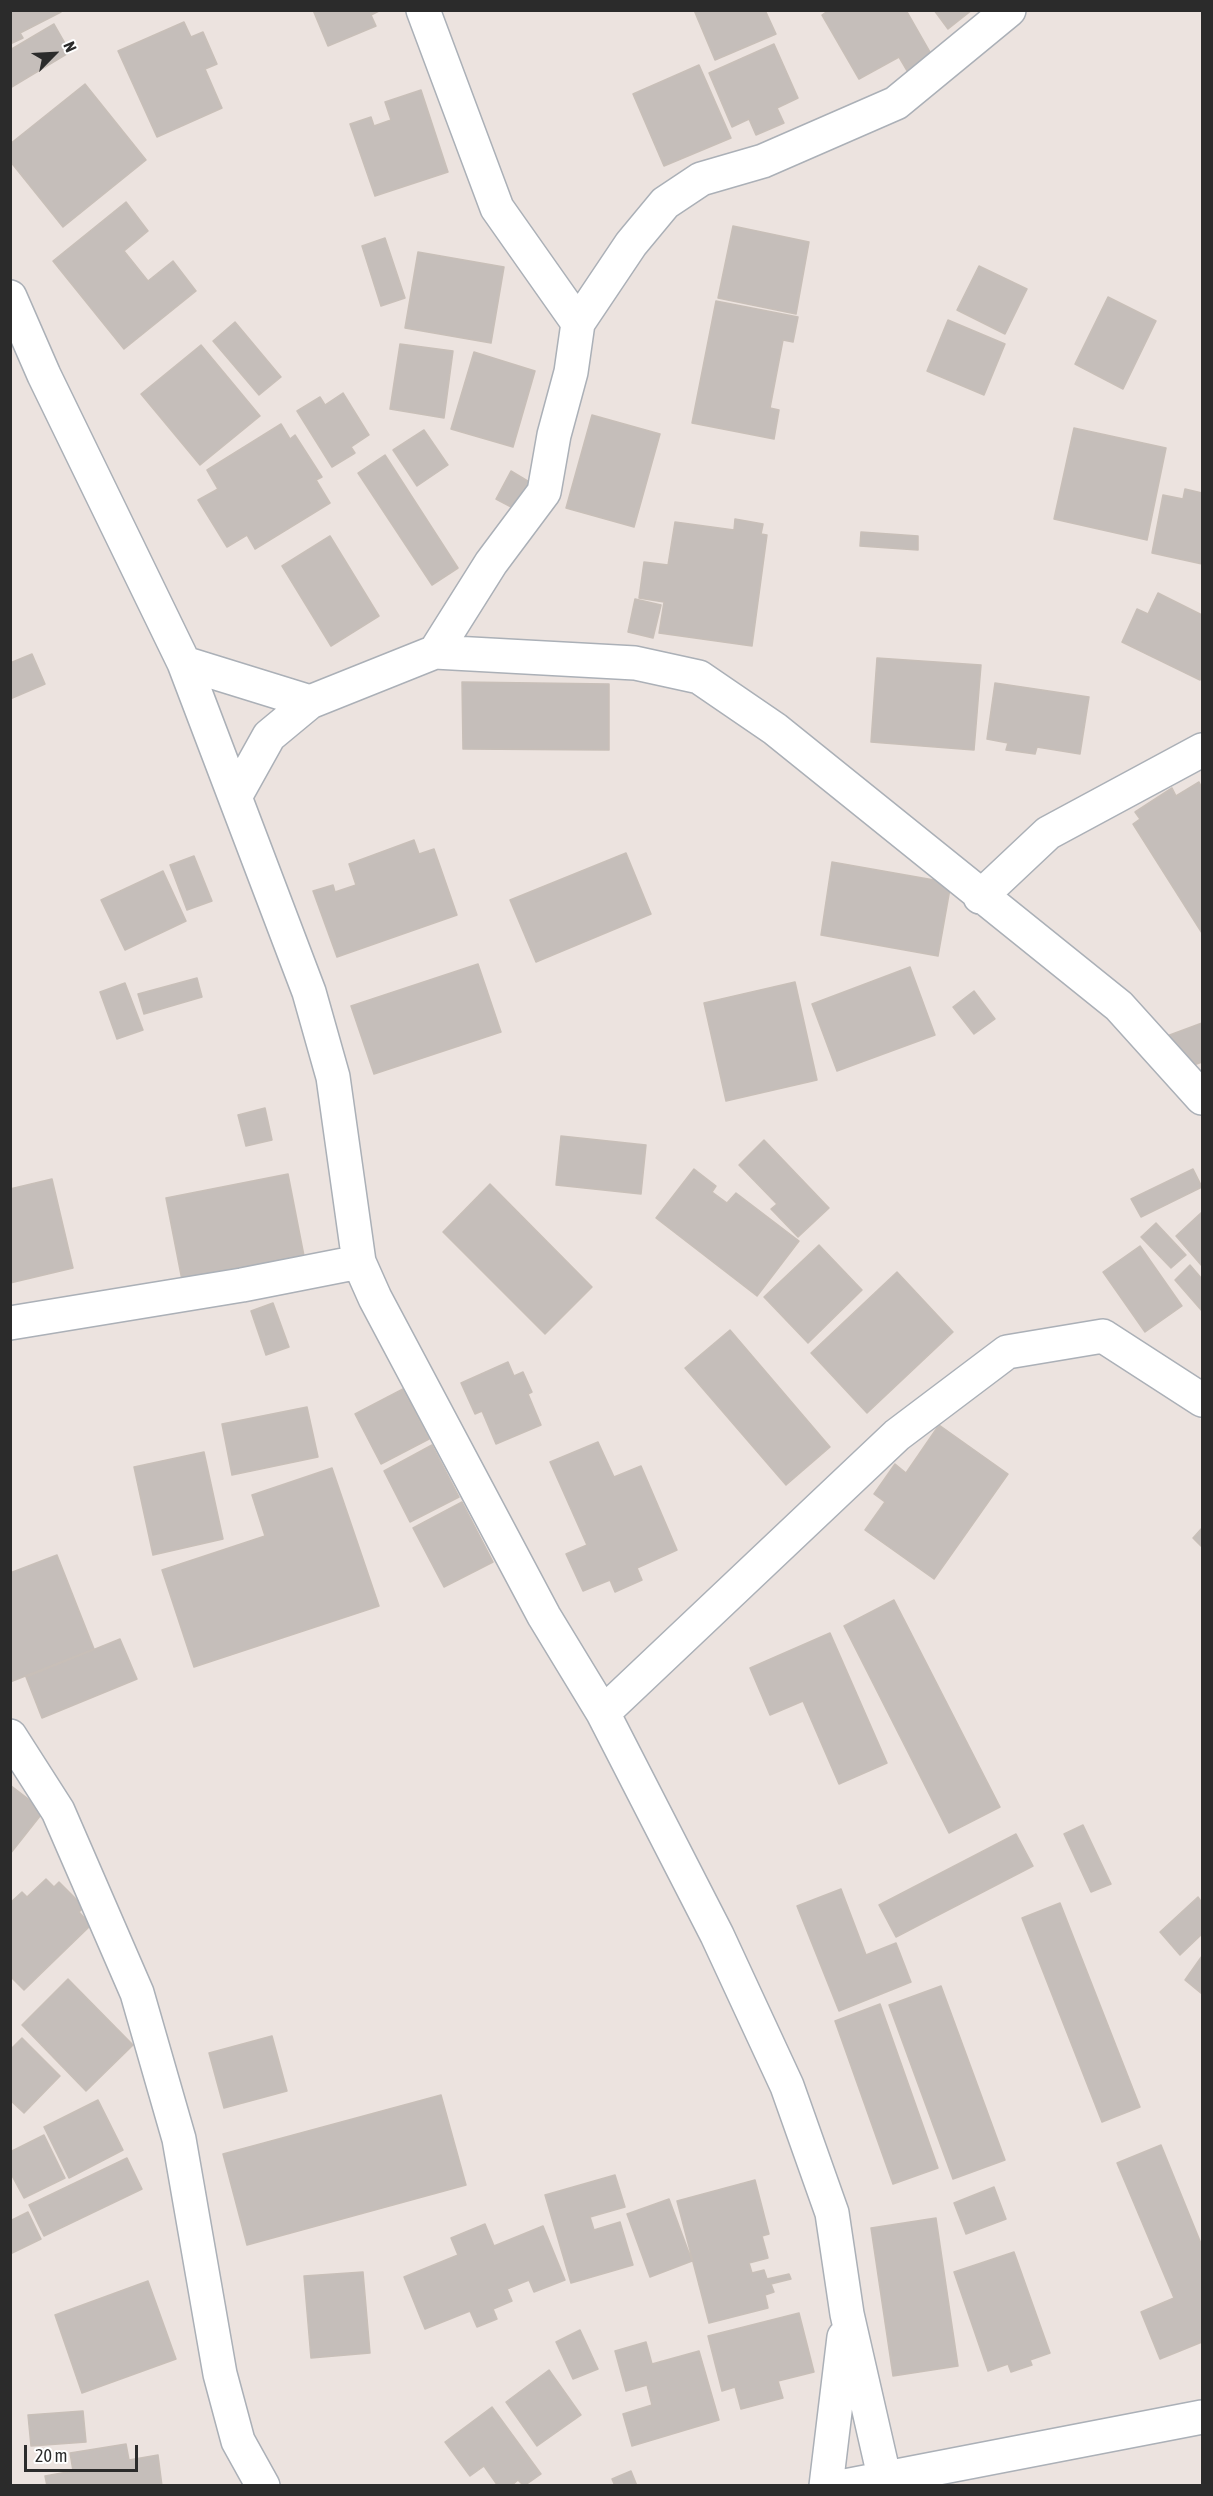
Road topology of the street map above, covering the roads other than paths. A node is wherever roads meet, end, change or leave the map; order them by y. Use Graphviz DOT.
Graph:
graph roads {
  1 [pos="423,10"];
  2 [pos="1009,10"];
  3 [pos="10,297"];
  4 [pos="578,323"];
  5 [pos="435,652"];
  6 [pos="184,663"];
  7 [pos="310,702"];
  8 [pos="1203,750"];
  9 [pos="235,797"];
  10 [pos="980,897"];
  11 [pos="1203,1098"];
  12 [pos="359,1262"];
  13 [pos="10,1323"];
  14 [pos="1203,1400"];
  15 [pos="603,1713"];
  16 [pos="10,1736"];
  17 [pos="846,2314"];
  18 [pos="1203,2417"];
  19 [pos="884,2476"];
  20 [pos="263,2486"];
  21 [pos="826,2486"];
  22 [pos="845,2486"];
  1 -- 4 [label="street"];
  2 -- 4 [label="street"];
  3 -- 6 [label="street"];
  4 -- 5 [label="street"];
  5 -- 7 [label="street"];
  5 -- 10 [label="street"];
  6 -- 7 [label="street"];
  6 -- 9 [label="street"];
  7 -- 9 [label="street"];
  8 -- 10 [label="street"];
  9 -- 12 [label="street"];
  10 -- 11 [label="street"];
  12 -- 13 [label="street"];
  12 -- 15 [label="street"];
  14 -- 15 [label="street"];
  15 -- 17 [label="street"];
  16 -- 20 [label="street"];
  17 -- 19 [label="street"];
  17 -- 21 [label="street"];
  18 -- 19 [label="street"];
  19 -- 22 [label="street"];
}
